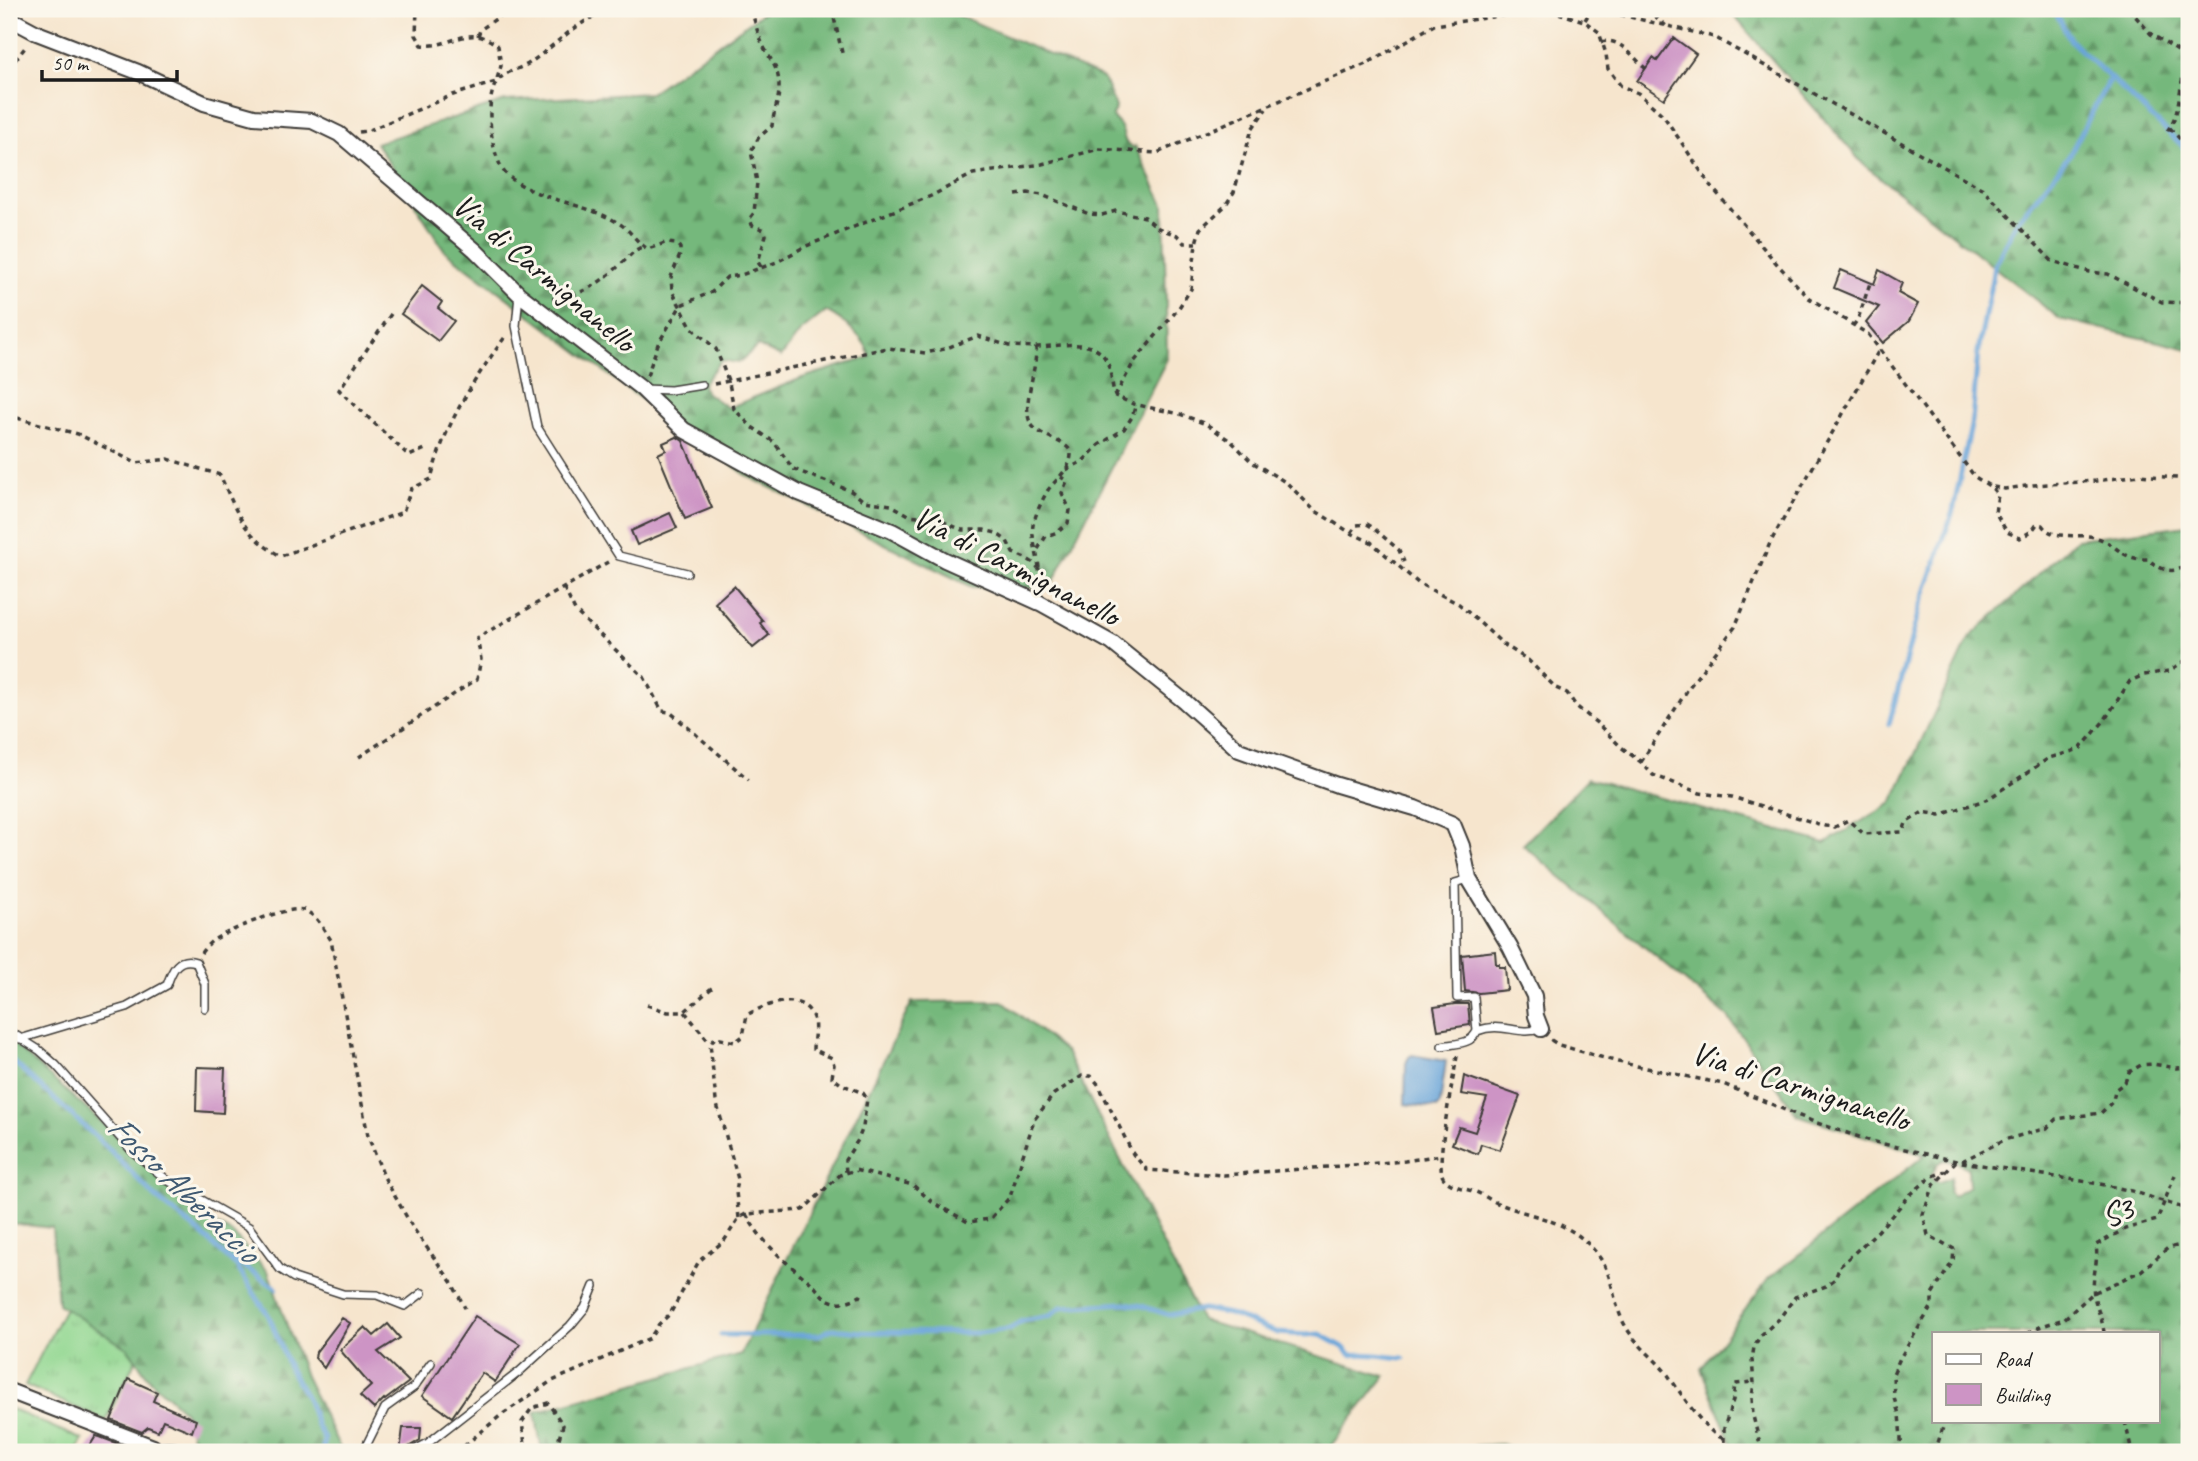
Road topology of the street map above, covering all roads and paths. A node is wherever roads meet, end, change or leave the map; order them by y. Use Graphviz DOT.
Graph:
graph roads {
  1 [pos="417,9"];
  2 [pos="510,9"];
  3 [pos="612,9"];
  4 [pos="764,9"];
  5 [pos="832,9"];
  6 [pos="1548,9"];
  7 [pos="1647,9"];
  8 [pos="2129,9"];
  9 [pos="752,11"];
  10 [pos="9,18"];
  11 [pos="1584,21"];
  12 [pos="1668,27"];
  13 [pos="37,33"];
  14 [pos="478,36"];
  15 [pos="1601,42"];
  16 [pos="843,57"];
  17 [pos="2189,59"];
  18 [pos="9,68"];
  19 [pos="1646,69"];
  20 [pos="496,82"];
  21 [pos="1267,107"];
  22 [pos="339,134"];
  23 [pos="2189,149"];
  24 [pos="1016,195"];
  25 [pos="1196,243"];
  26 [pos="644,246"];
  27 [pos="761,267"];
  28 [pos="1870,283"];
  29 [pos="519,295"];
  30 [pos="2189,303"];
  31 [pos="535,306"];
  32 [pos="681,306"];
  33 [pos="391,314"];
  34 [pos="517,321"];
  35 [pos="1853,326"];
  36 [pos="1036,347"];
  37 [pos="1879,350"];
  38 [pos="729,383"];
  39 [pos="702,385"];
  40 [pos="642,389"];
  41 [pos="1115,396"];
  42 [pos="1136,404"];
  43 [pos="18,418"];
  44 [pos="425,449"];
  45 [pos="1065,470"];
  46 [pos="1060,477"];
  47 [pos="2189,479"];
  48 [pos="1991,487"];
  49 [pos="1351,533"];
  50 [pos="1037,551"];
  51 [pos="619,556"];
  52 [pos="1404,562"];
  53 [pos="1040,570"];
  54 [pos="2189,570"];
  55 [pos="687,573"];
  56 [pos="564,588"];
  57 [pos="1040,603"];
  58 [pos="2189,658"];
  59 [pos="359,757"];
  60 [pos="1641,762"];
  61 [pos="749,780"];
  62 [pos="1469,879"];
  63 [pos="192,961"];
  64 [pos="714,986"];
  65 [pos="647,1005"];
  66 [pos="205,1008"];
  67 [pos="684,1012"];
  68 [pos="1541,1029"];
  69 [pos="9,1031"];
  70 [pos="1477,1031"];
  71 [pos="20,1040"];
  72 [pos="1462,1042"];
  73 [pos="710,1043"];
  74 [pos="1442,1045"];
  75 [pos="2189,1067"];
  76 [pos="1441,1155"];
  77 [pos="1959,1161"];
  78 [pos="1945,1171"];
  79 [pos="846,1173"];
  80 [pos="2175,1175"];
  81 [pos="2189,1210"];
  82 [pos="746,1214"];
  83 [pos="739,1219"];
  84 [pos="2189,1242"];
  85 [pos="594,1286"];
  86 [pos="422,1293"];
  87 [pos="2094,1293"];
  88 [pos="864,1298"];
  89 [pos="465,1308"];
  90 [pos="2030,1332"];
  91 [pos="2104,1332"];
  92 [pos="431,1363"];
  93 [pos="1753,1382"];
  94 [pos="9,1391"];
  95 [pos="1945,1422"];
  96 [pos="2125,1422"];
  97 [pos="1723,1438"];
  98 [pos="175,1449"];
  99 [pos="146,1450"];
  100 [pos="195,1452"];
  101 [pos="363,1452"];
  102 [pos="411,1452"];
  103 [pos="457,1452"];
  104 [pos="526,1452"];
  105 [pos="559,1452"];
  106 [pos="1724,1452"];
  107 [pos="1762,1452"];
  108 [pos="1902,1452"];
  109 [pos="1935,1452"];
  110 [pos="2132,1452"];
  1 -- 14 [label="path"];
  2 -- 14 [label="path"];
  3 -- 20 [label="path"];
  4 -- 9 [label="path"];
  5 -- 16 [label="path"];
  6 -- 11 [label="path"];
  6 -- 21 [label="path"];
  7 -- 12 [label="path"];
  8 -- 17 [label="path"];
  9 -- 27 [label="path"];
  10 -- 13 [label="street, Via di Carmignanello"];
  11 -- 12 [label="path"];
  11 -- 15 [label="path"];
  12 -- 30 [label="path"];
  13 -- 18 [label="path"];
  13 -- 22 [label="street, Via di Carmignanello"];
  14 -- 20 [label="path"];
  15 -- 19 [label="path"];
  15 -- 35 [label="path"];
  17 -- 23 [label="path"];
  20 -- 22 [label="path"];
  20 -- 26 [label="path"];
  21 -- 25 [label="path"];
  21 -- 27 [label="path"];
  22 -- 29 [label="street, Via di Carmignanello"];
  24 -- 25 [label="path"];
  25 -- 41 [label="path"];
  26 -- 31 [label="path"];
  26 -- 32 [label="path"];
  27 -- 32 [label="path"];
  28 -- 35 [label="path"];
  29 -- 31 [label="street, Via di Carmignanello"];
  29 -- 34 [label="lane"];
  31 -- 40 [label="street, Via di Carmignanello"];
  32 -- 38 [label="path"];
  32 -- 40 [label="path"];
  33 -- 44 [label="path"];
  34 -- 43 [label="path"];
  34 -- 51 [label="lane"];
  35 -- 37 [label="path"];
  36 -- 38 [label="path"];
  36 -- 41 [label="path"];
  36 -- 45 [label="path"];
  37 -- 48 [label="path"];
  37 -- 60 [label="path"];
  38 -- 53 [label="path"];
  39 -- 40 [label="lane"];
  40 -- 57 [label="street, Via di Carmignanello"];
  41 -- 42 [label="path"];
  42 -- 45 [label="path"];
  42 -- 49 [label="path"];
  45 -- 46 [label="path"];
  46 -- 50 [label="path"];
  46 -- 50 [label="path"];
  47 -- 48 [label="path"];
  48 -- 54 [label="path"];
  49 -- 52 [label="path"];
  49 -- 60 [label="path"];
  50 -- 53 [label="path"];
  51 -- 55 [label="lane"];
  51 -- 56 [label="path"];
  53 -- 57 [label="path"];
  56 -- 59 [label="path"];
  56 -- 61 [label="path"];
  57 -- 62 [label="street, Via di Carmignanello"];
  58 -- 60 [label="path"];
  62 -- 68 [label="street, Via di Carmignanello"];
  62 -- 70 [label="lane"];
  63 -- 66 [label="lane"];
  63 -- 71 [label="lane"];
  63 -- 89 [label="path"];
  64 -- 67 [label="path"];
  65 -- 67 [label="path"];
  67 -- 73 [label="path"];
  68 -- 70 [label="lane"];
  68 -- 77 [label="path, Via di Carmignanello"];
  69 -- 71 [label="lane"];
  70 -- 72 [label="lane"];
  71 -- 86 [label="lane"];
  72 -- 74 [label="lane"];
  72 -- 76 [label="path"];
  73 -- 79 [label="path"];
  73 -- 83 [label="path"];
  75 -- 77 [label="path"];
  76 -- 79 [label="path"];
  76 -- 97 [label="path"];
  77 -- 78 [label="path"];
  77 -- 81 [label="path, Via di Carmignanello"];
  78 -- 107 [label="path"];
  78 -- 108 [label="path"];
  79 -- 82 [label="path"];
  80 -- 87 [label="path, S3"];
  82 -- 83 [label="path"];
  82 -- 88 [label="path"];
  83 -- 103 [label="path"];
  84 -- 87 [label="path"];
  85 -- 102 [label="lane"];
  87 -- 90 [label="path"];
  87 -- 91 [label="path, S3"];
  92 -- 101 [label="lane"];
  93 -- 97 [label="path"];
  94 -- 99 [label="street"];
  95 -- 109 [label="path"];
  96 -- 110 [label="path"];
  97 -- 106 [label="path"];
  98 -- 99 [label="lane"];
  98 -- 100 [label="lane"];
  104 -- 105 [label="path"];
}
